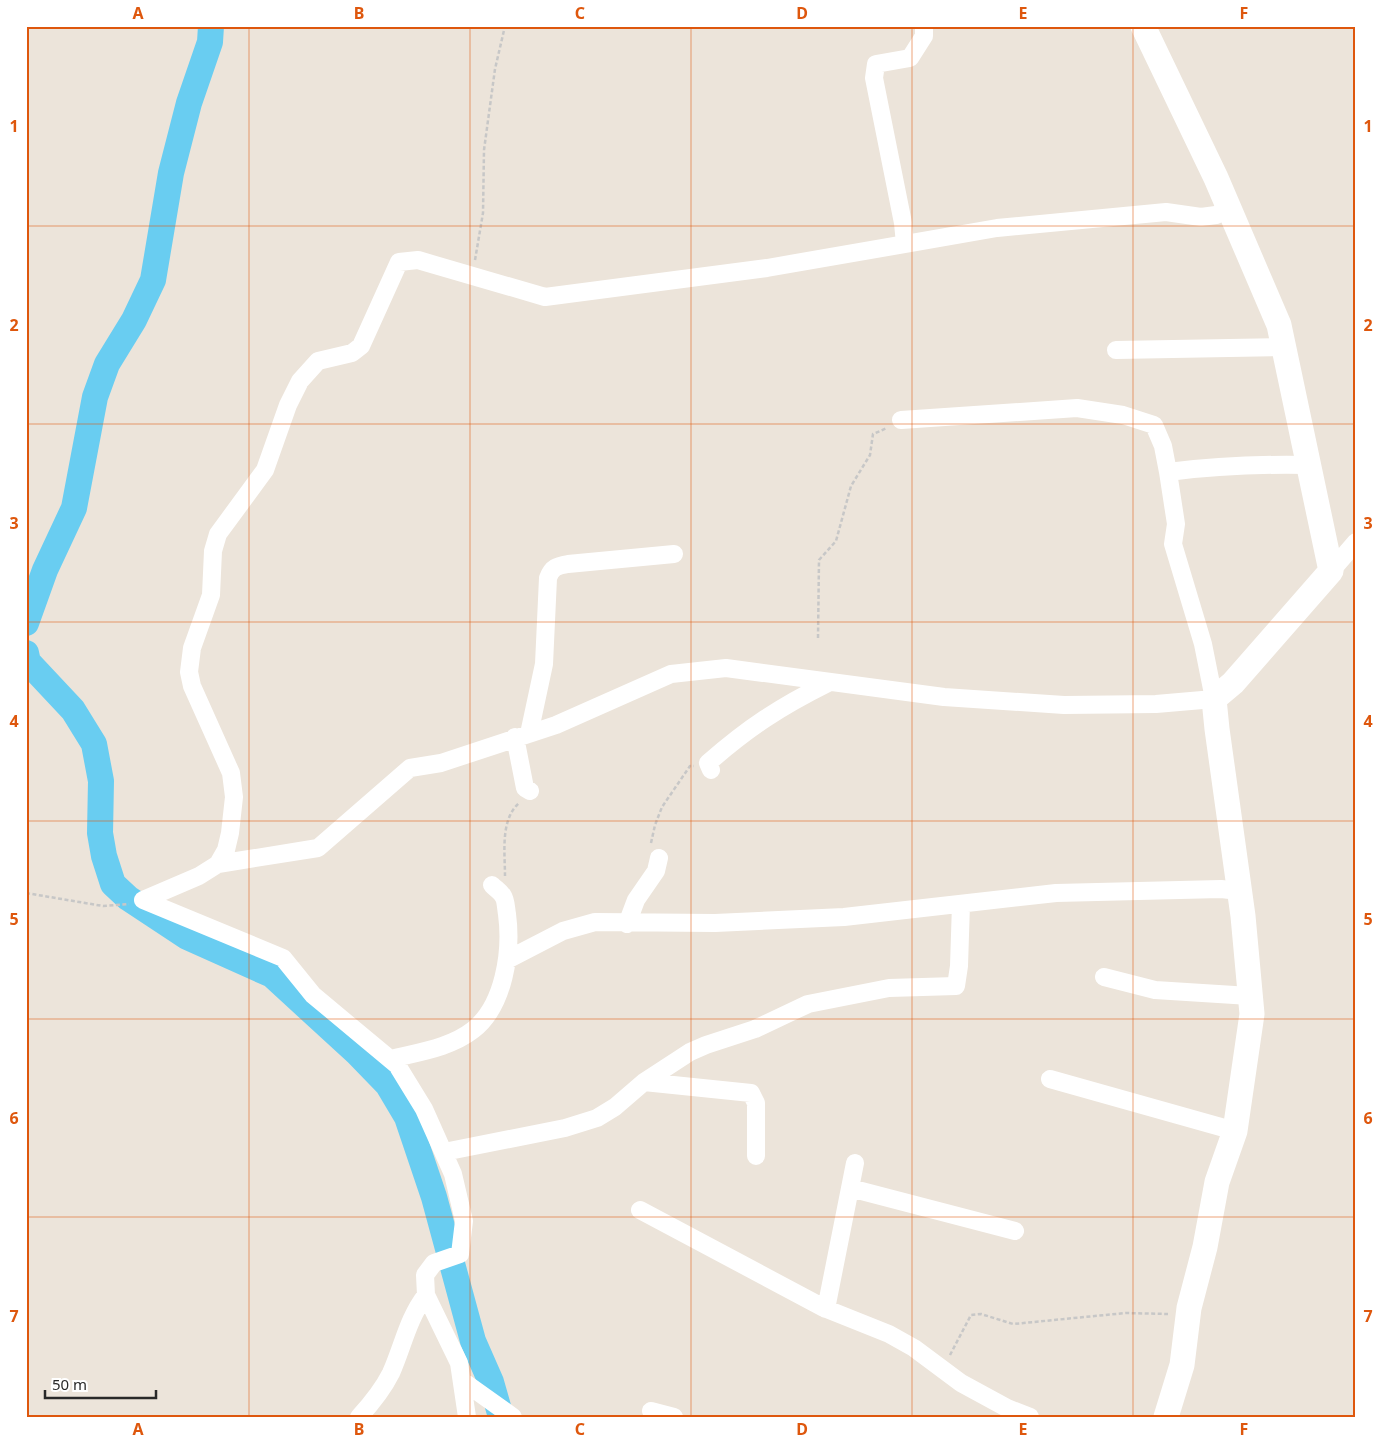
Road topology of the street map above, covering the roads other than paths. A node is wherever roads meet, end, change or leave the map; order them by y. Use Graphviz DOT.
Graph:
graph roads {
  1 [pos="924,26"];
  2 [pos="1144,26"];
  3 [pos="1229,210"];
  4 [pos="905,244"];
  5 [pos="1285,347"];
  6 [pos="1116,350"];
  7 [pos="901,420"];
  8 [pos="1309,465"];
  9 [pos="1168,472"];
  10 [pos="1356,542"];
  11 [pos="674,554"];
  12 [pos="1331,571"];
  13 [pos="828,683"];
  14 [pos="1214,699"];
  15 [pos="522,736"];
  16 [pos="710,767"];
  17 [pos="528,790"];
  18 [pos="655,851"];
  19 [pos="218,864"];
  20 [pos="498,891"];
  21 [pos="1239,891"];
  22 [pos="961,904"];
  23 [pos="628,924"];
  24 [pos="508,960"];
  25 [pos="1104,977"];
  26 [pos="1250,996"];
  27 [pos="390,1059"];
  28 [pos="1050,1079"];
  29 [pos="644,1082"];
  30 [pos="1235,1130"];
  31 [pos="444,1152"];
  32 [pos="756,1156"];
  33 [pos="855,1163"];
  34 [pos="850,1188"];
  35 [pos="640,1210"];
  36 [pos="1015,1231"];
  37 [pos="426,1295"];
  38 [pos="826,1309"];
  39 [pos="464,1382"];
  40 [pos="651,1411"];
  41 [pos="359,1417"];
  42 [pos="468,1417"];
  43 [pos="513,1417"];
  44 [pos="674,1417"];
  45 [pos="1030,1417"];
  46 [pos="1166,1417"];
  1 -- 4 [label="street"];
  2 -- 3 [label="street"];
  3 -- 4 [label="street"];
  3 -- 5 [label="street"];
  4 -- 19 [label="street"];
  5 -- 6 [label="street"];
  5 -- 8 [label="street"];
  7 -- 9 [label="street"];
  8 -- 9 [label="street"];
  8 -- 12 [label="street"];
  9 -- 14 [label="street"];
  10 -- 12 [label="street"];
  11 -- 15 [label="street"];
  12 -- 14 [label="street"];
  13 -- 14 [label="street"];
  13 -- 15 [label="street"];
  13 -- 16 [label="street"];
  14 -- 21 [label="street"];
  15 -- 17 [label="street"];
  15 -- 19 [label="street"];
  18 -- 23 [label="street"];
  19 -- 27 [label="street"];
  20 -- 24 [label="street"];
  21 -- 22 [label="street"];
  21 -- 26 [label="street"];
  22 -- 23 [label="street"];
  22 -- 29 [label="street"];
  23 -- 24 [label="street"];
  24 -- 27 [label="street"];
  25 -- 26 [label="street"];
  26 -- 30 [label="street"];
  27 -- 31 [label="street"];
  28 -- 30 [label="street"];
  29 -- 31 [label="street"];
  29 -- 32 [label="street"];
  30 -- 46 [label="street"];
  31 -- 37 [label="street"];
  33 -- 34 [label="street"];
  34 -- 36 [label="street"];
  34 -- 38 [label="street"];
  35 -- 38 [label="street"];
  37 -- 39 [label="street"];
  37 -- 41 [label="street"];
  38 -- 45 [label="street"];
  39 -- 42 [label="street"];
  39 -- 43 [label="street"];
  40 -- 44 [label="street"];
}
